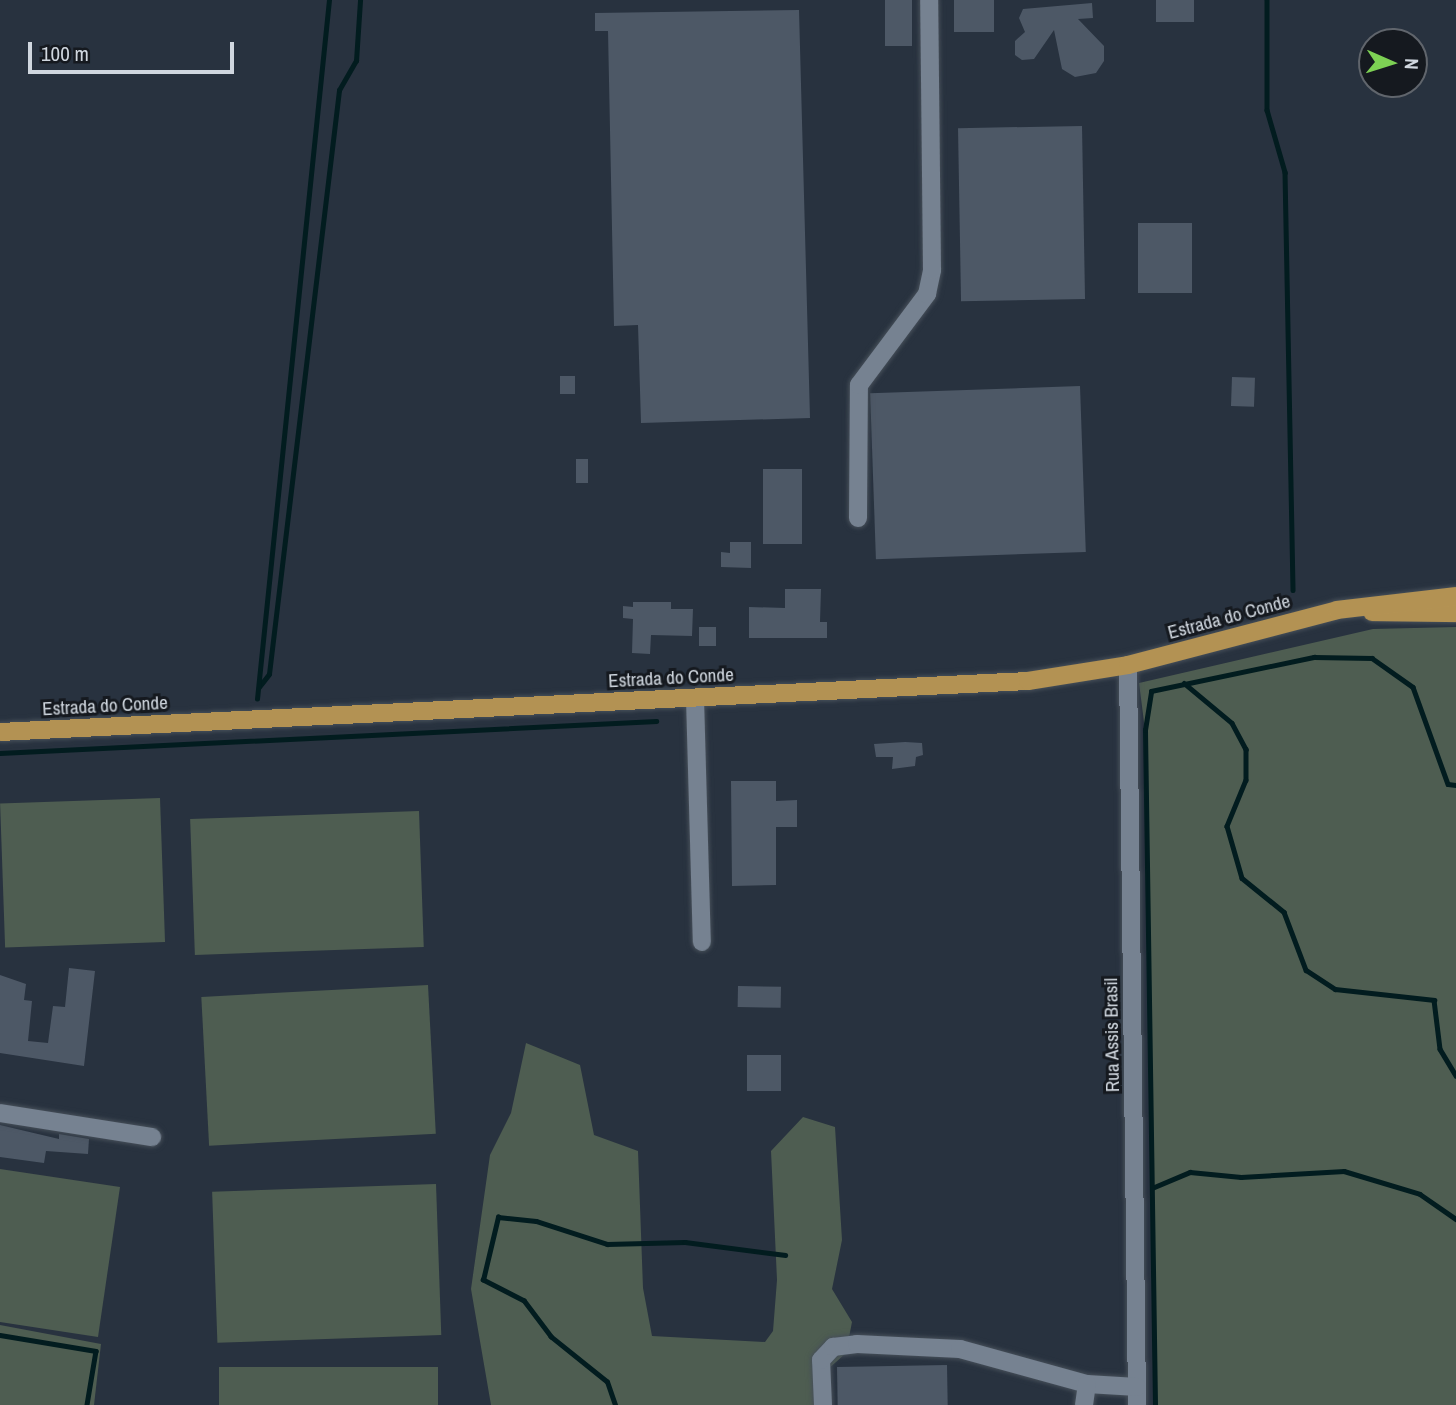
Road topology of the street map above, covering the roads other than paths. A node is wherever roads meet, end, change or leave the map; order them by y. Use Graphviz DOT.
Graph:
graph roads {
  1 [pos="929,0"];
  2 [pos="858,518"];
  3 [pos="1456,596"];
  4 [pos="1456,602"];
  5 [pos="1337,610"];
  6 [pos="1456,613"];
  7 [pos="1128,665"];
  8 [pos="695,698"];
  9 [pos="0,732"];
  10 [pos="702,942"];
  11 [pos="0,1113"];
  12 [pos="152,1137"];
  13 [pos="1087,1384"];
  14 [pos="1137,1396"];
  15 [pos="823,1405"];
  16 [pos="1084,1405"];
  1 -- 2 [label="street"];
  3 -- 5 [label="main road, Estrada do Conde"];
  4 -- 5 [label="main road, Estrada do Conde"];
  5 -- 6 [label="main road, Estrada do Conde"];
  5 -- 7 [label="main road, Estrada do Conde"];
  7 -- 8 [label="main road, Estrada do Conde"];
  7 -- 14 [label="street, Rua Assis Brasil"];
  8 -- 9 [label="main road, Estrada do Conde"];
  8 -- 10 [label="street"];
  11 -- 12 [label="street"];
  13 -- 14 [label="street"];
  13 -- 15 [label="street"];
  13 -- 16 [label="street"];
}
